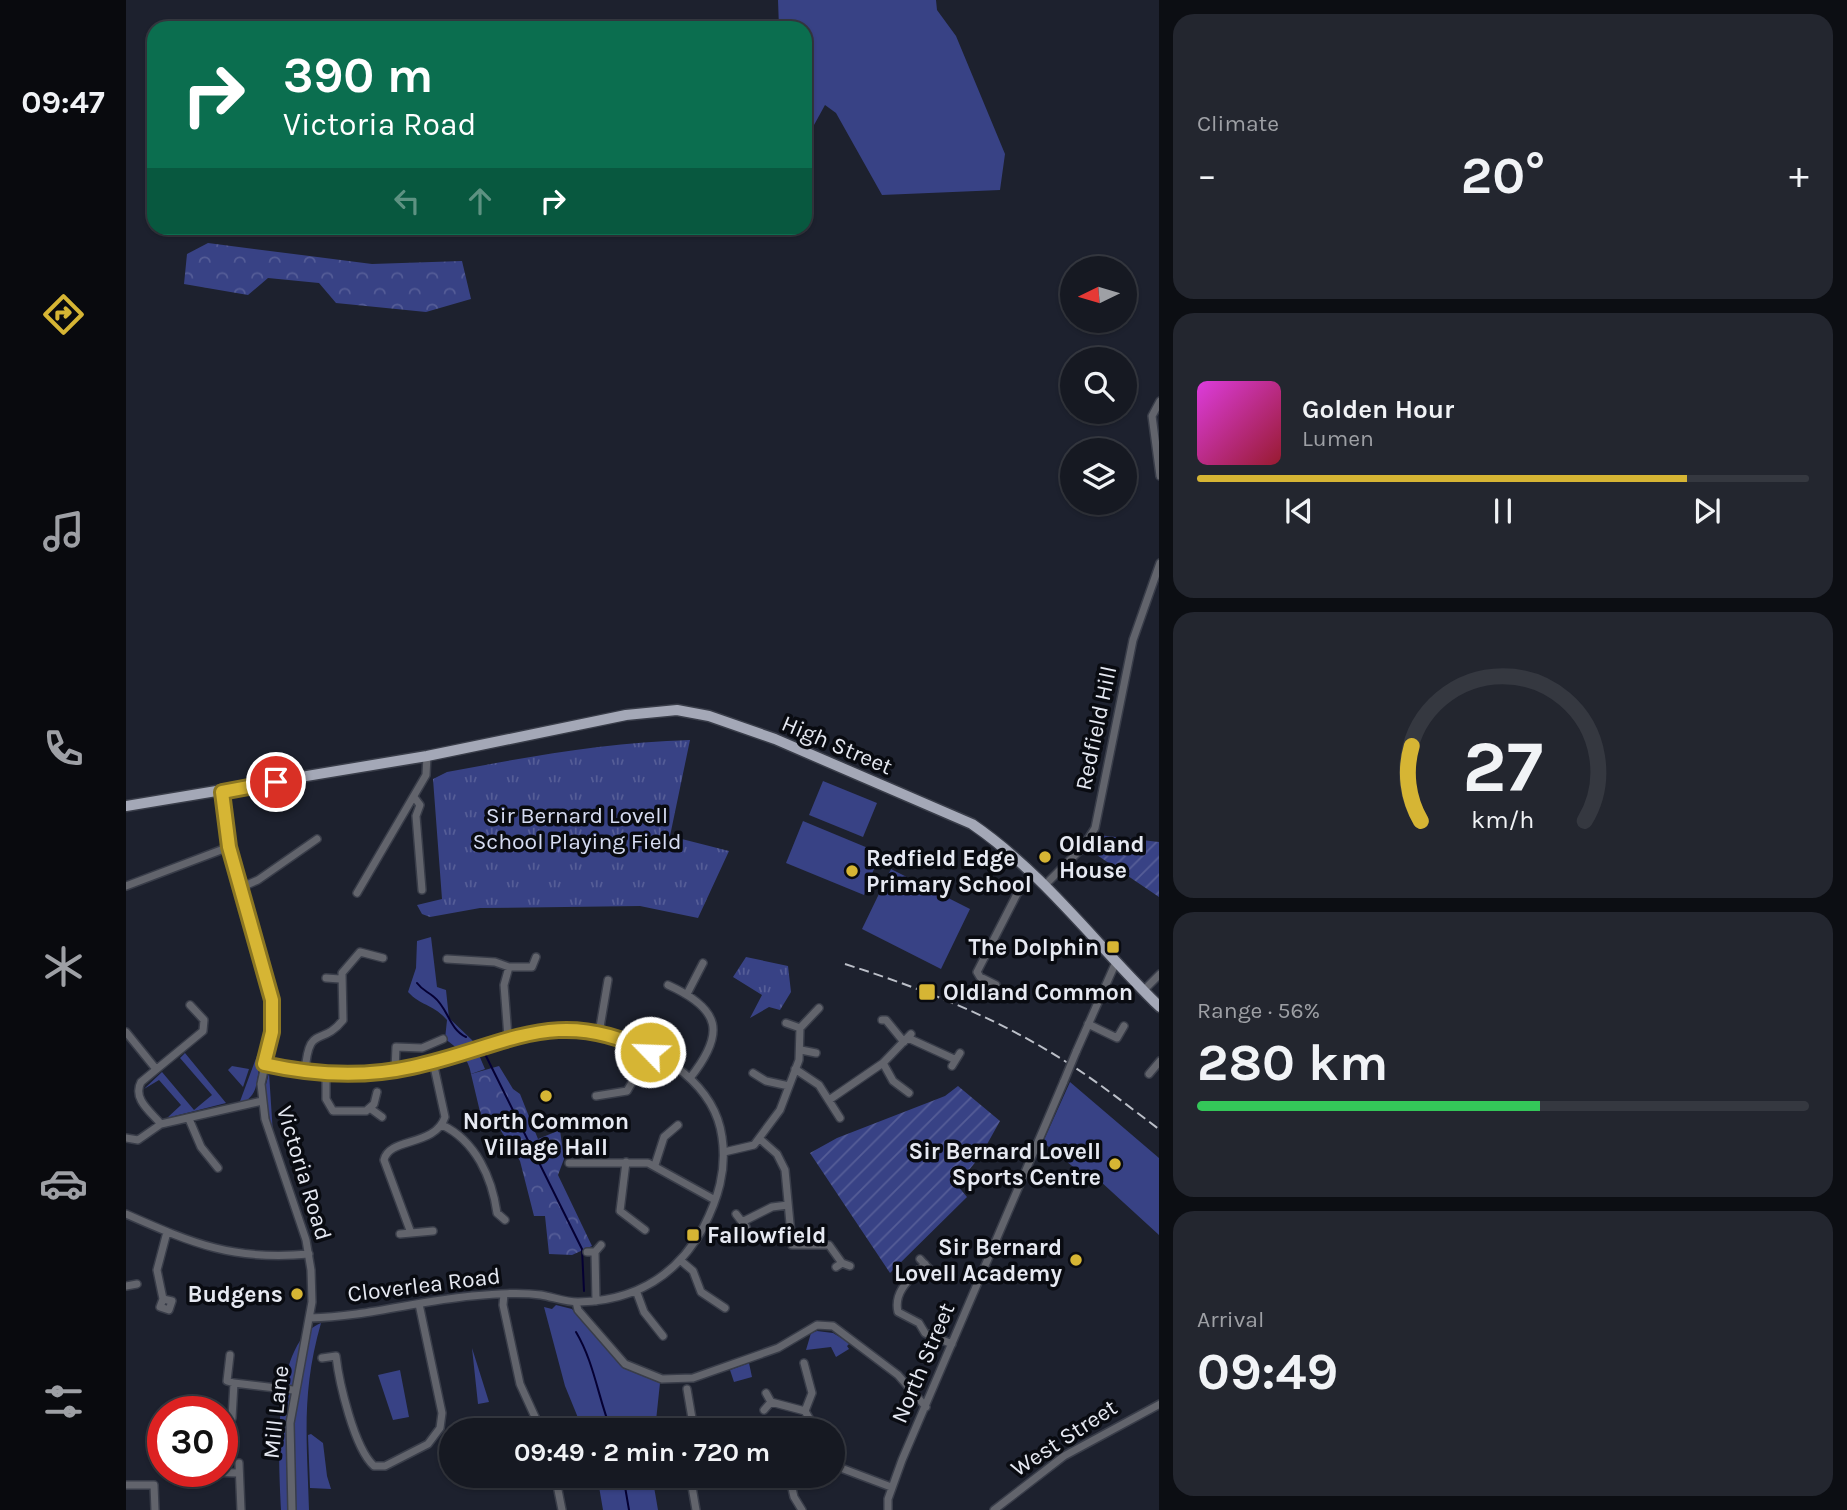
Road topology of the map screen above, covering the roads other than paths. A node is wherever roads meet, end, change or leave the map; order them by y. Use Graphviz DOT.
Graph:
graph roads {
  1 [pos="1159,401"];
  2 [pos="1159,476"];
  3 [pos="1159,564"];
  4 [pos="427,756"];
  5 [pos="222,792"];
  6 [pos="414,797"];
  7 [pos="126,806"];
  8 [pos="317,839"];
  9 [pos="229,847"];
  10 [pos="1033,874"];
  11 [pos="412,877"];
  12 [pos="421,877"];
  13 [pos="1045,885"];
  14 [pos="126,886"];
  15 [pos="242,887"];
  16 [pos="422,890"];
  17 [pos="357,893"];
  18 [pos="536,957"];
  19 [pos="383,958"];
  20 [pos="447,959"];
  21 [pos="502,959"];
  22 [pos="1116,962"];
  23 [pos="703,963"];
  24 [pos="509,967"];
  25 [pos="1159,974"];
  26 [pos="326,978"];
  27 [pos="340,979"];
  28 [pos="608,980"];
  29 [pos="668,985"];
  30 [pos="996,991"];
  31 [pos="1143,991"];
  32 [pos="687,993"];
  33 [pos="1064,995"];
  34 [pos="1100,995"];
  35 [pos="190,1005"];
  36 [pos="1159,1007"];
  37 [pos="819,1008"];
  38 [pos="882,1020"];
  39 [pos="786,1023"];
  40 [pos="1088,1024"];
  41 [pos="1124,1026"];
  42 [pos="800,1028"];
  43 [pos="126,1032"];
  44 [pos="599,1032"];
  45 [pos="508,1037"];
  46 [pos="907,1038"];
  47 [pos="443,1039"];
  48 [pos="801,1050"];
  49 [pos="650,1052"];
  50 [pos="816,1052"];
  51 [pos="955,1059"];
  52 [pos="1159,1061"];
  53 [pos="433,1062"];
  54 [pos="883,1063"];
  55 [pos="264,1064"];
  56 [pos="156,1069"];
  57 [pos="795,1069"];
  58 [pos="395,1070"];
  59 [pos="305,1072"];
  60 [pos="753,1073"];
  61 [pos="326,1074"];
  62 [pos="1149,1074"];
  63 [pos="690,1078"];
  64 [pos="789,1086"];
  65 [pos="627,1091"];
  66 [pos="377,1092"];
  67 [pos="909,1093"];
  68 [pos="596,1096"];
  69 [pos="634,1098"];
  70 [pos="829,1100"];
  71 [pos="262,1101"];
  72 [pos="371,1109"];
  73 [pos="382,1117"];
  74 [pos="839,1118"];
  75 [pos="189,1119"];
  76 [pos="161,1124"];
  77 [pos="442,1125"];
  78 [pos="678,1125"];
  79 [pos="126,1138"];
  80 [pos="760,1139"];
  81 [pos="724,1152"];
  82 [pos="569,1163"];
  83 [pos="626,1163"];
  84 [pos="655,1164"];
  85 [pos="218,1168"];
  86 [pos="715,1200"];
  87 [pos="788,1205"];
  88 [pos="126,1214"];
  89 [pos="736,1214"];
  90 [pos="506,1220"];
  91 [pos="645,1230"];
  92 [pos="433,1231"];
  93 [pos="167,1232"];
  94 [pos="411,1233"];
  95 [pos="400,1234"];
  96 [pos="601,1245"];
  97 [pos="792,1245"];
  98 [pos="309,1254"];
  99 [pos="788,1256"];
  100 [pos="680,1259"];
  101 [pos="850,1266"];
  102 [pos="932,1272"];
  103 [pos="137,1284"];
  104 [pos="126,1286"];
  105 [pos="637,1293"];
  106 [pos="504,1294"];
  107 [pos="723,1294"];
  108 [pos="163,1299"];
  109 [pos="596,1301"];
  110 [pos="576,1302"];
  111 [pos="716,1302"];
  112 [pos="419,1304"];
  113 [pos="725,1308"];
  114 [pos="310,1318"];
  115 [pos="655,1329"];
  116 [pos="649,1335"];
  117 [pos="663,1336"];
  118 [pos="952,1344"];
  119 [pos="230,1355"];
  120 [pos="322,1358"];
  121 [pos="804,1363"];
  122 [pos="234,1384"];
  123 [pos="687,1389"];
  124 [pos="293,1390"];
  125 [pos="766,1393"];
  126 [pos="233,1396"];
  127 [pos="771,1402"];
  128 [pos="1159,1404"];
  129 [pos="926,1407"];
  130 [pos="764,1410"];
  131 [pos="805,1411"];
  132 [pos="536,1418"];
  133 [pos="696,1418"];
  134 [pos="809,1418"];
  135 [pos="239,1463"];
  136 [pos="845,1470"];
  137 [pos="238,1473"];
  138 [pos="126,1485"];
  139 [pos="891,1487"];
  140 [pos="558,1488"];
  141 [pos="692,1488"];
  142 [pos="792,1488"];
  143 [pos="155,1510"];
  144 [pos="241,1510"];
  145 [pos="292,1510"];
  146 [pos="562,1510"];
  147 [pos="696,1510"];
  148 [pos="802,1510"];
  149 [pos="888,1510"];
  150 [pos="994,1510"];
  1 -- 2 [label="street"];
  3 -- 13 [label="street, Redfield Hill"];
  4 -- 5 [label="main road, High Street"];
  4 -- 6 [label="street"];
  4 -- 10 [label="main road, High Street"];
  5 -- 7 [label="main road, High Street"];
  5 -- 9 [label="street, Victoria Road"];
  6 -- 12 [label="street"];
  6 -- 17 [label="street"];
  8 -- 15 [label="street"];
  9 -- 14 [label="street"];
  9 -- 15 [label="street, Victoria Road"];
  10 -- 13 [label="main road, High Street"];
  10 -- 30 [label="street"];
  11 -- 12 [label="street"];
  12 -- 16 [label="street"];
  13 -- 22 [label="main road, High Street"];
  15 -- 55 [label="street, Victoria Road"];
  18 -- 24 [label="street"];
  19 -- 27 [label="street"];
  20 -- 24 [label="street"];
  21 -- 24 [label="street"];
  22 -- 31 [label="main road, High Street"];
  22 -- 34 [label="street, North Street"];
  23 -- 32 [label="street"];
  24 -- 45 [label="street"];
  25 -- 31 [label="street"];
  26 -- 27 [label="street"];
  27 -- 59 [label="street"];
  28 -- 44 [label="street"];
  29 -- 32 [label="street"];
  31 -- 36 [label="main road, High Street"];
  32 -- 63 [label="street"];
  33 -- 34 [label="street"];
  34 -- 40 [label="street, North Street"];
  35 -- 56 [label="street"];
  37 -- 42 [label="street"];
  38 -- 46 [label="street"];
  39 -- 42 [label="street"];
  40 -- 41 [label="street"];
  40 -- 118 [label="street, North Street, bridge"];
  42 -- 48 [label="street"];
  43 -- 56 [label="street"];
  44 -- 45 [label="street"];
  44 -- 49 [label="street"];
  45 -- 53 [label="street"];
  46 -- 51 [label="street"];
  46 -- 54 [label="street"];
  47 -- 58 [label="street"];
  48 -- 50 [label="street"];
  48 -- 57 [label="street"];
  49 -- 63 [label="street"];
  49 -- 65 [label="street"];
  52 -- 62 [label="street"];
  53 -- 58 [label="street"];
  53 -- 77 [label="street"];
  54 -- 67 [label="street"];
  54 -- 70 [label="street"];
  55 -- 59 [label="street"];
  55 -- 71 [label="street, Victoria Road"];
  56 -- 76 [label="street"];
  57 -- 64 [label="street"];
  57 -- 70 [label="street"];
  58 -- 61 [label="street"];
  59 -- 61 [label="street"];
  60 -- 64 [label="street"];
  61 -- 72 [label="street"];
  63 -- 81 [label="street"];
  64 -- 80 [label="street"];
  65 -- 68 [label="street"];
  65 -- 69 [label="street"];
  66 -- 72 [label="street"];
  70 -- 74 [label="street"];
  71 -- 75 [label="street"];
  71 -- 98 [label="street, Victoria Road"];
  72 -- 73 [label="street"];
  75 -- 76 [label="street"];
  75 -- 85 [label="street"];
  76 -- 79 [label="street"];
  77 -- 90 [label="street"];
  77 -- 94 [label="street"];
  78 -- 84 [label="street"];
  80 -- 81 [label="street"];
  80 -- 87 [label="street"];
  81 -- 86 [label="street"];
  82 -- 83 [label="street"];
  83 -- 84 [label="street"];
  83 -- 91 [label="street"];
  84 -- 86 [label="street"];
  86 -- 100 [label="street"];
  87 -- 89 [label="street"];
  87 -- 97 [label="street"];
  88 -- 93 [label="street"];
  92 -- 94 [label="street"];
  93 -- 98 [label="street"];
  93 -- 108 [label="street"];
  94 -- 95 [label="street"];
  96 -- 109 [label="street"];
  97 -- 99 [label="street"];
  97 -- 101 [label="street"];
  98 -- 114 [label="street, Victoria Road"];
  100 -- 105 [label="street"];
  100 -- 111 [label="street"];
  102 -- 118 [label="street"];
  103 -- 104 [label="street"];
  105 -- 109 [label="street, Cloverlea Road"];
  105 -- 115 [label="street"];
  106 -- 110 [label="street, Cloverlea Road"];
  106 -- 112 [label="street, Cloverlea Road"];
  106 -- 132 [label="street"];
  107 -- 111 [label="street"];
  109 -- 110 [label="street, Cloverlea Road"];
  110 -- 129 [label="street"];
  111 -- 113 [label="street"];
  112 -- 114 [label="street, Cloverlea Road"];
  112 -- 120 [label="street"];
  114 -- 124 [label="street, Mill Lane"];
  115 -- 116 [label="street"];
  115 -- 117 [label="street"];
  118 -- 129 [label="street, North Street"];
  119 -- 122 [label="street"];
  121 -- 131 [label="street"];
  122 -- 124 [label="street"];
  122 -- 126 [label="street"];
  123 -- 133 [label="street"];
  124 -- 145 [label="street, Mill Lane"];
  125 -- 127 [label="street"];
  127 -- 130 [label="street"];
  127 -- 131 [label="street"];
  128 -- 150 [label="street, West Street"];
  129 -- 139 [label="street, North Street"];
  131 -- 134 [label="street"];
  135 -- 137 [label="street"];
  136 -- 139 [label="street"];
  137 -- 144 [label="street"];
  138 -- 143 [label="street"];
  139 -- 149 [label="street, North Street"];
  140 -- 146 [label="street"];
  141 -- 147 [label="street"];
  142 -- 148 [label="street"];
}
